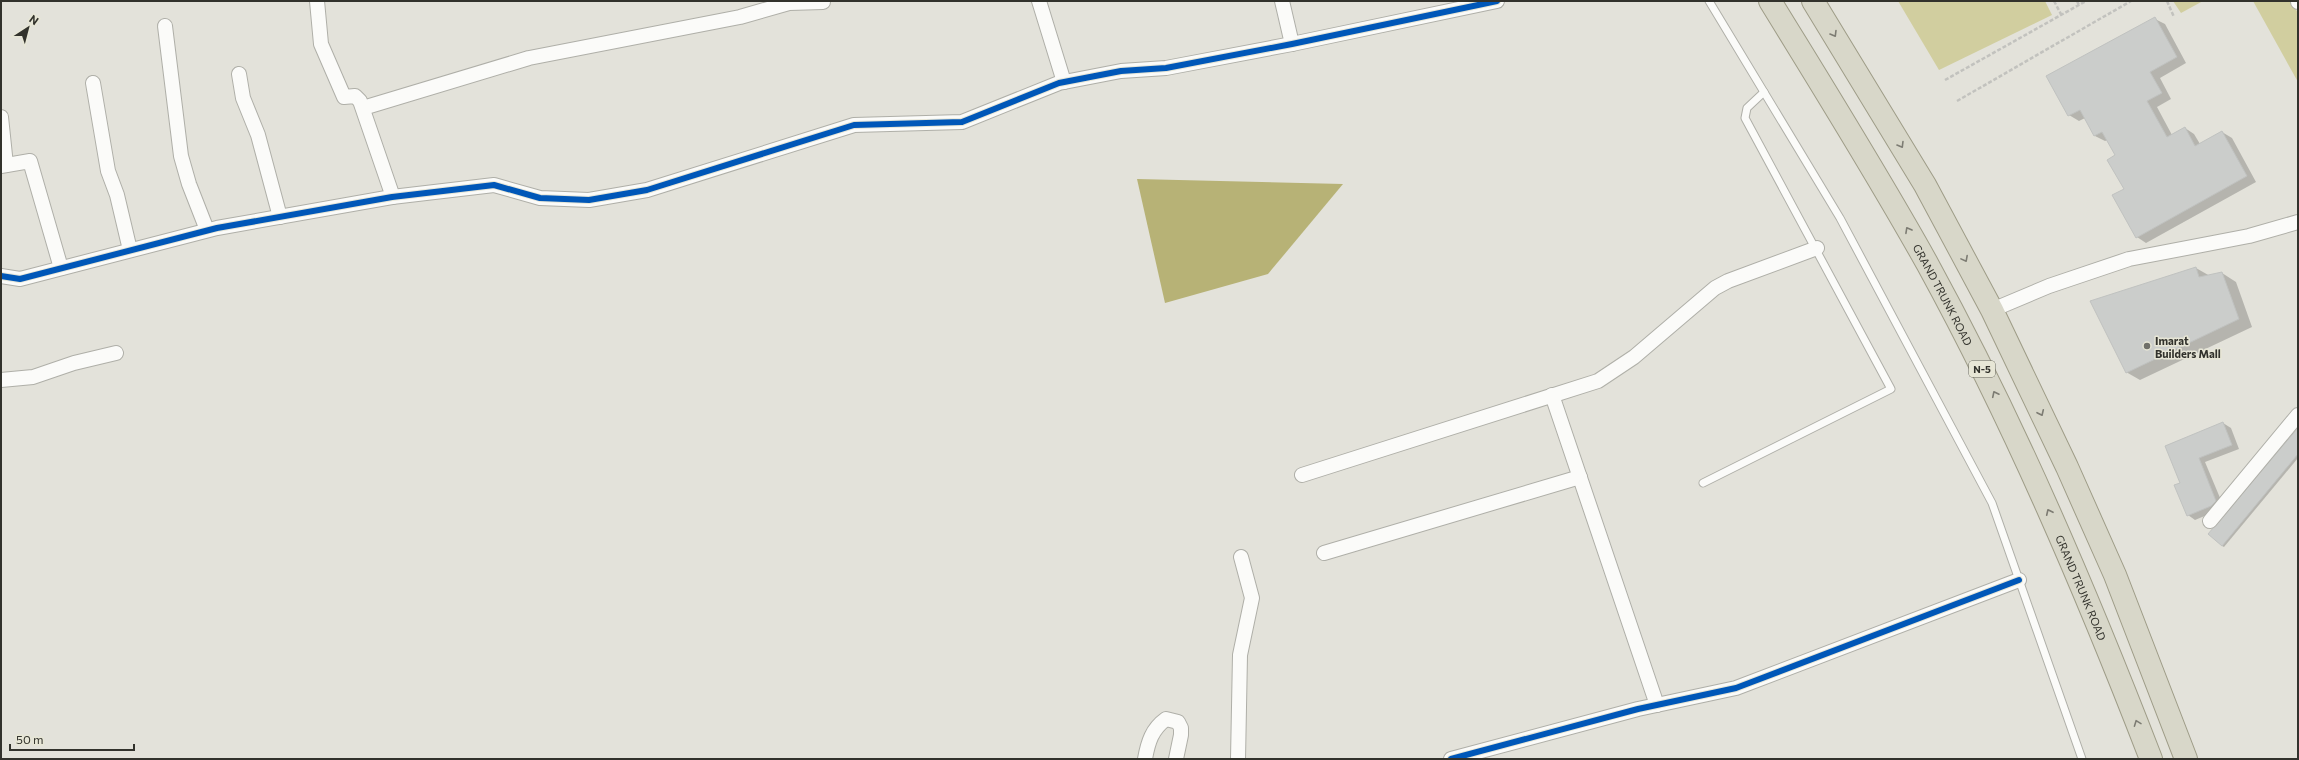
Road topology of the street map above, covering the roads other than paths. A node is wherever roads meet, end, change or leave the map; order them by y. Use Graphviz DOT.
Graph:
graph roads {
  1 [pos="317,1"];
  2 [pos="1039,1"];
  3 [pos="1282,1"];
  4 [pos="1497,1"];
  5 [pos="1709,1"];
  6 [pos="1770,1"];
  7 [pos="1813,1"];
  8 [pos="823,2"];
  9 [pos="165,26"];
  10 [pos="1292,44"];
  11 [pos="239,74"];
  12 [pos="1064,82"];
  13 [pos="93,83"];
  14 [pos="1764,92"];
  15 [pos="363,108"];
  16 [pos="1,117"];
  17 [pos="4,165"];
  18 [pos="393,197"];
  19 [pos="280,217"];
  20 [pos="2298,222"];
  21 [pos="207,230"];
  22 [pos="1817,248"];
  23 [pos="130,250"];
  24 [pos="61,268"];
  25 [pos="1,276"];
  26 [pos="1992,310"];
  27 [pos="116,353"];
  28 [pos="1,380"];
  29 [pos="1552,395"];
  30 [pos="2298,415"];
  31 [pos="1302,474"];
  32 [pos="1580,477"];
  33 [pos="1703,483"];
  34 [pos="2210,521"];
  35 [pos="1324,553"];
  36 [pos="1242,557"];
  37 [pos="2019,580"];
  38 [pos="1657,705"];
  39 [pos="1145,759"];
  40 [pos="1176,759"];
  41 [pos="1238,759"];
  42 [pos="1451,759"];
  43 [pos="2082,759"];
  44 [pos="2152,759"];
  45 [pos="2186,759"];
  1 -- 15 [label="street"];
  2 -- 12 [label="street"];
  3 -- 10 [label="street"];
  4 -- 10 [label="street"];
  5 -- 14 [label="lane"];
  44 -- 6 [label="highway, GRAND TRUNK ROAD / N-5, one-way"];
  7 -- 26 [label="highway, one-way"];
  8 -- 15 [label="street"];
  9 -- 21 [label="street"];
  10 -- 12 [label="street"];
  11 -- 19 [label="street"];
  12 -- 18 [label="street"];
  13 -- 23 [label="street"];
  14 -- 22 [label="lane"];
  14 -- 37 [label="lane"];
  15 -- 18 [label="street"];
  16 -- 17 [label="street"];
  17 -- 24 [label="street"];
  18 -- 19 [label="street"];
  19 -- 21 [label="street"];
  20 -- 26 [label="street"];
  21 -- 23 [label="street"];
  22 -- 29 [label="street"];
  22 -- 33 [label="lane"];
  23 -- 24 [label="street"];
  24 -- 25 [label="street"];
  26 -- 45 [label="highway, one-way"];
  27 -- 28 [label="street"];
  29 -- 31 [label="street"];
  29 -- 32 [label="street"];
  30 -- 34 [label="street"];
  32 -- 35 [label="street"];
  32 -- 38 [label="street"];
  36 -- 41 [label="street"];
  37 -- 38 [label="street"];
  37 -- 43 [label="lane"];
  38 -- 42 [label="street"];
  39 -- 40 [label="street"];
}
